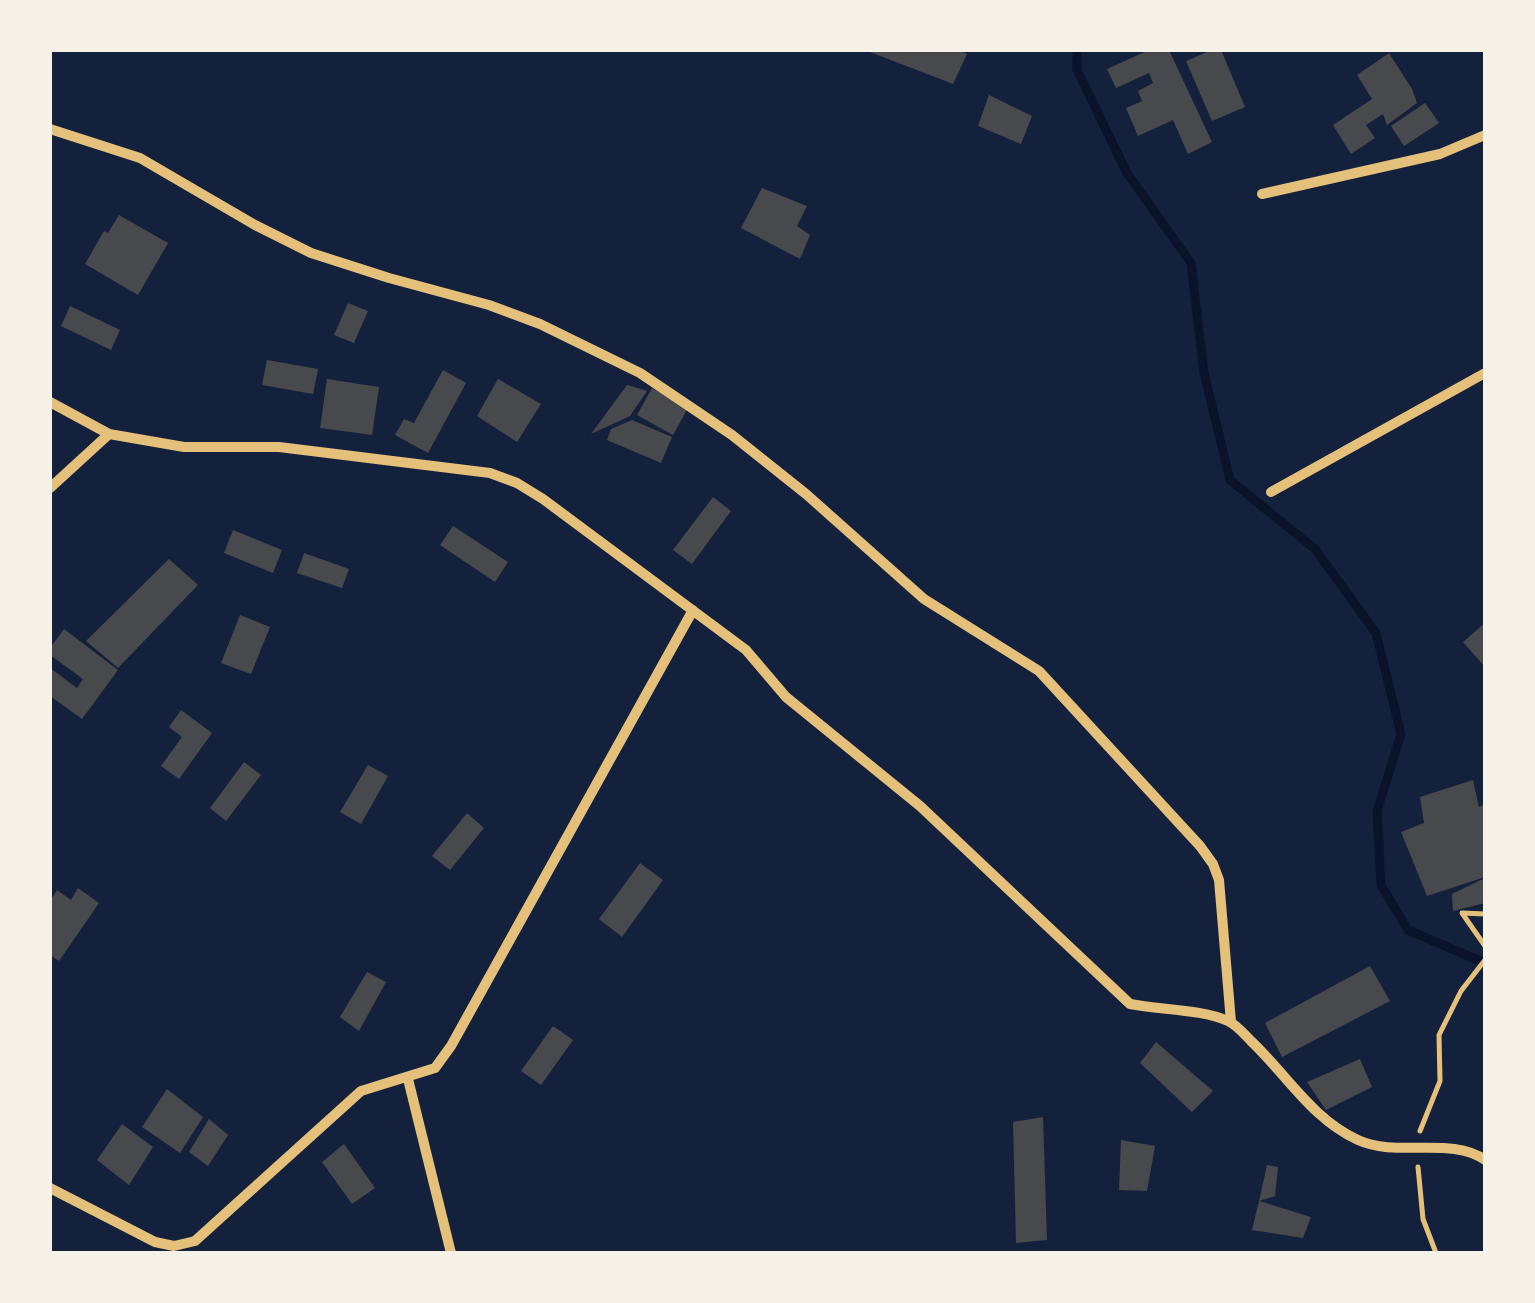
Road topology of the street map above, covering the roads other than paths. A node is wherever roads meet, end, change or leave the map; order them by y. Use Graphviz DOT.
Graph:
graph roads {
  1 [pos="50,129"];
  2 [pos="1485,135"];
  3 [pos="1262,194"];
  4 [pos="1485,374"];
  5 [pos="50,402"];
  6 [pos="110,434"];
  7 [pos="50,488"];
  8 [pos="1272,492"];
  9 [pos="694,610"];
  10 [pos="1231,1022"];
  11 [pos="408,1078"];
  12 [pos="1485,1160"];
  13 [pos="50,1188"];
  14 [pos="177,1250"];
  15 [pos="451,1253"];
  1 -- 10 [label="street"];
  2 -- 3 [label="street"];
  4 -- 8 [label="street"];
  5 -- 6 [label="street"];
  6 -- 7 [label="street"];
  6 -- 9 [label="street"];
  9 -- 10 [label="street"];
  9 -- 11 [label="street"];
  10 -- 12 [label="street"];
  11 -- 14 [label="street"];
  11 -- 15 [label="street"];
  13 -- 14 [label="street"];
}
